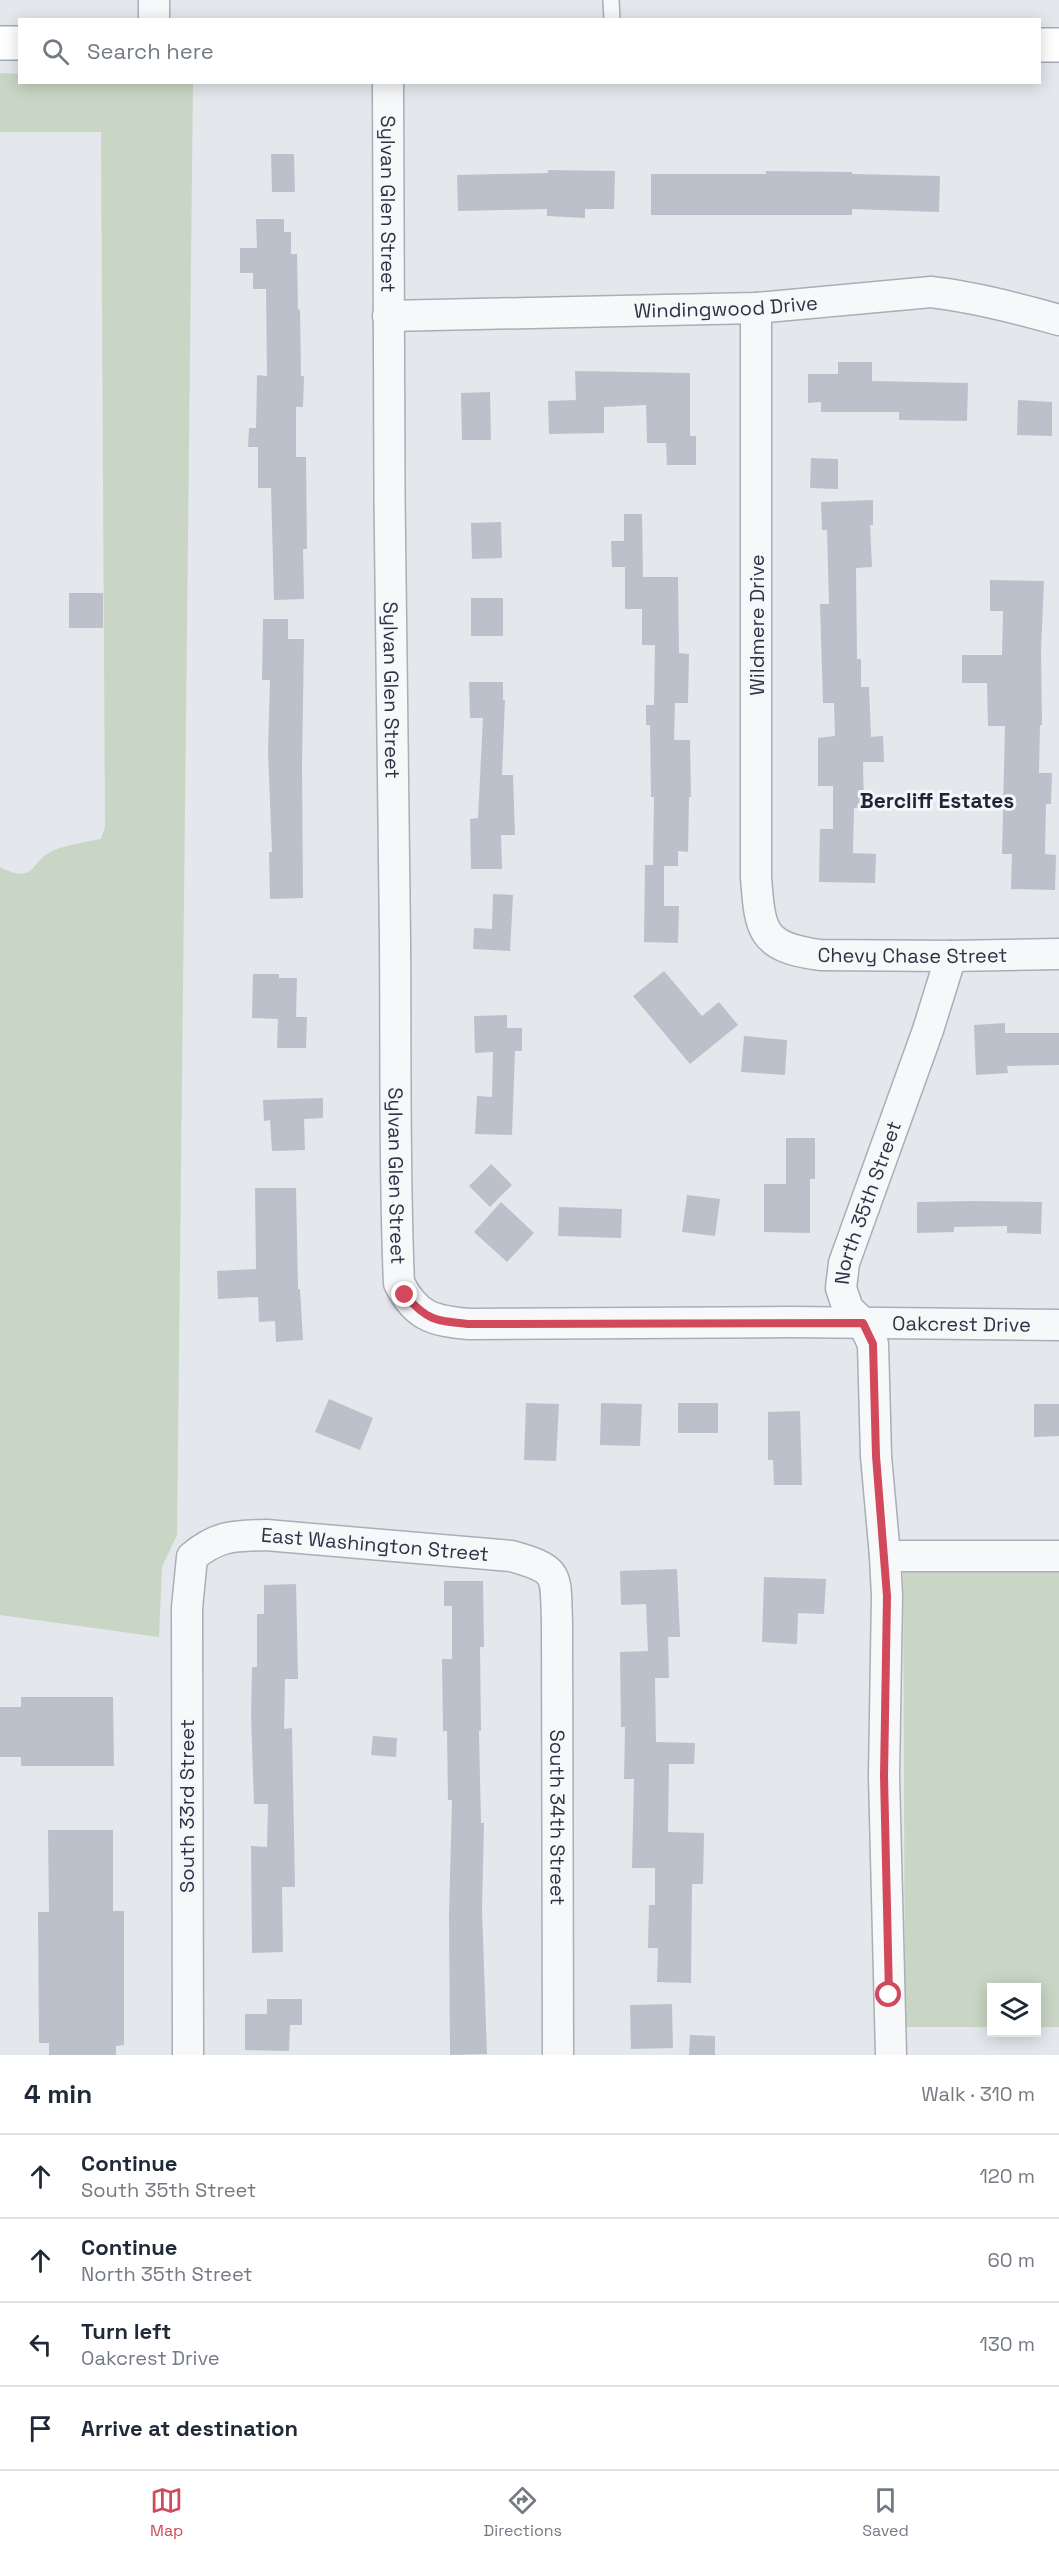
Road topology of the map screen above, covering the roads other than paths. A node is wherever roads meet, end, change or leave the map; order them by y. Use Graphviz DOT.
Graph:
graph roads {
  1 [pos="154,0"];
  2 [pos="612,0"];
  3 [pos="154,18"];
  4 [pos="612,18"];
  5 [pos="0,43"];
  6 [pos="18,43"];
  7 [pos="1041,45"];
  8 [pos="1059,45"];
  9 [pos="388,84"];
  10 [pos="756,308"];
  11 [pos="388,316"];
  12 [pos="1059,320"];
  13 [pos="771,938"];
  14 [pos="1059,954"];
  15 [pos="951,956"];
  16 [pos="405,1295"];
  17 [pos="863,1323"];
  18 [pos="1059,1325"];
  19 [pos="885,1556"];
  20 [pos="1059,1556"];
  21 [pos="192,1557"];
  22 [pos="556,1580"];
  23 [pos="189,2055"];
  24 [pos="558,2055"];
  25 [pos="891,2055"];
  1 -- 3 [label="street"];
  2 -- 4 [label="lane"];
  5 -- 6 [label="main road"];
  7 -- 8 [label="main road"];
  9 -- 11 [label="street, Sylvan Glen Street"];
  10 -- 11 [label="street, Windingwood Drive"];
  10 -- 12 [label="street, Windingwood Drive"];
  10 -- 13 [label="street, Wildmere Drive"];
  11 -- 16 [label="street, Sylvan Glen Street"];
  13 -- 15 [label="street, Chevy Chase Street"];
  14 -- 15 [label="street, Chevy Chase Street"];
  15 -- 17 [label="street, North 35th Street"];
  16 -- 17 [label="street, Oakcrest Drive"];
  17 -- 18 [label="street, Oakcrest Drive"];
  17 -- 19 [label="street, North 35th Street"];
  19 -- 20 [label="street"];
  19 -- 25 [label="street, North 35th Street"];
  21 -- 22 [label="street, East Washington Street"];
  21 -- 23 [label="street, South 33rd Street"];
  22 -- 24 [label="street, South 34th Street"];
}
